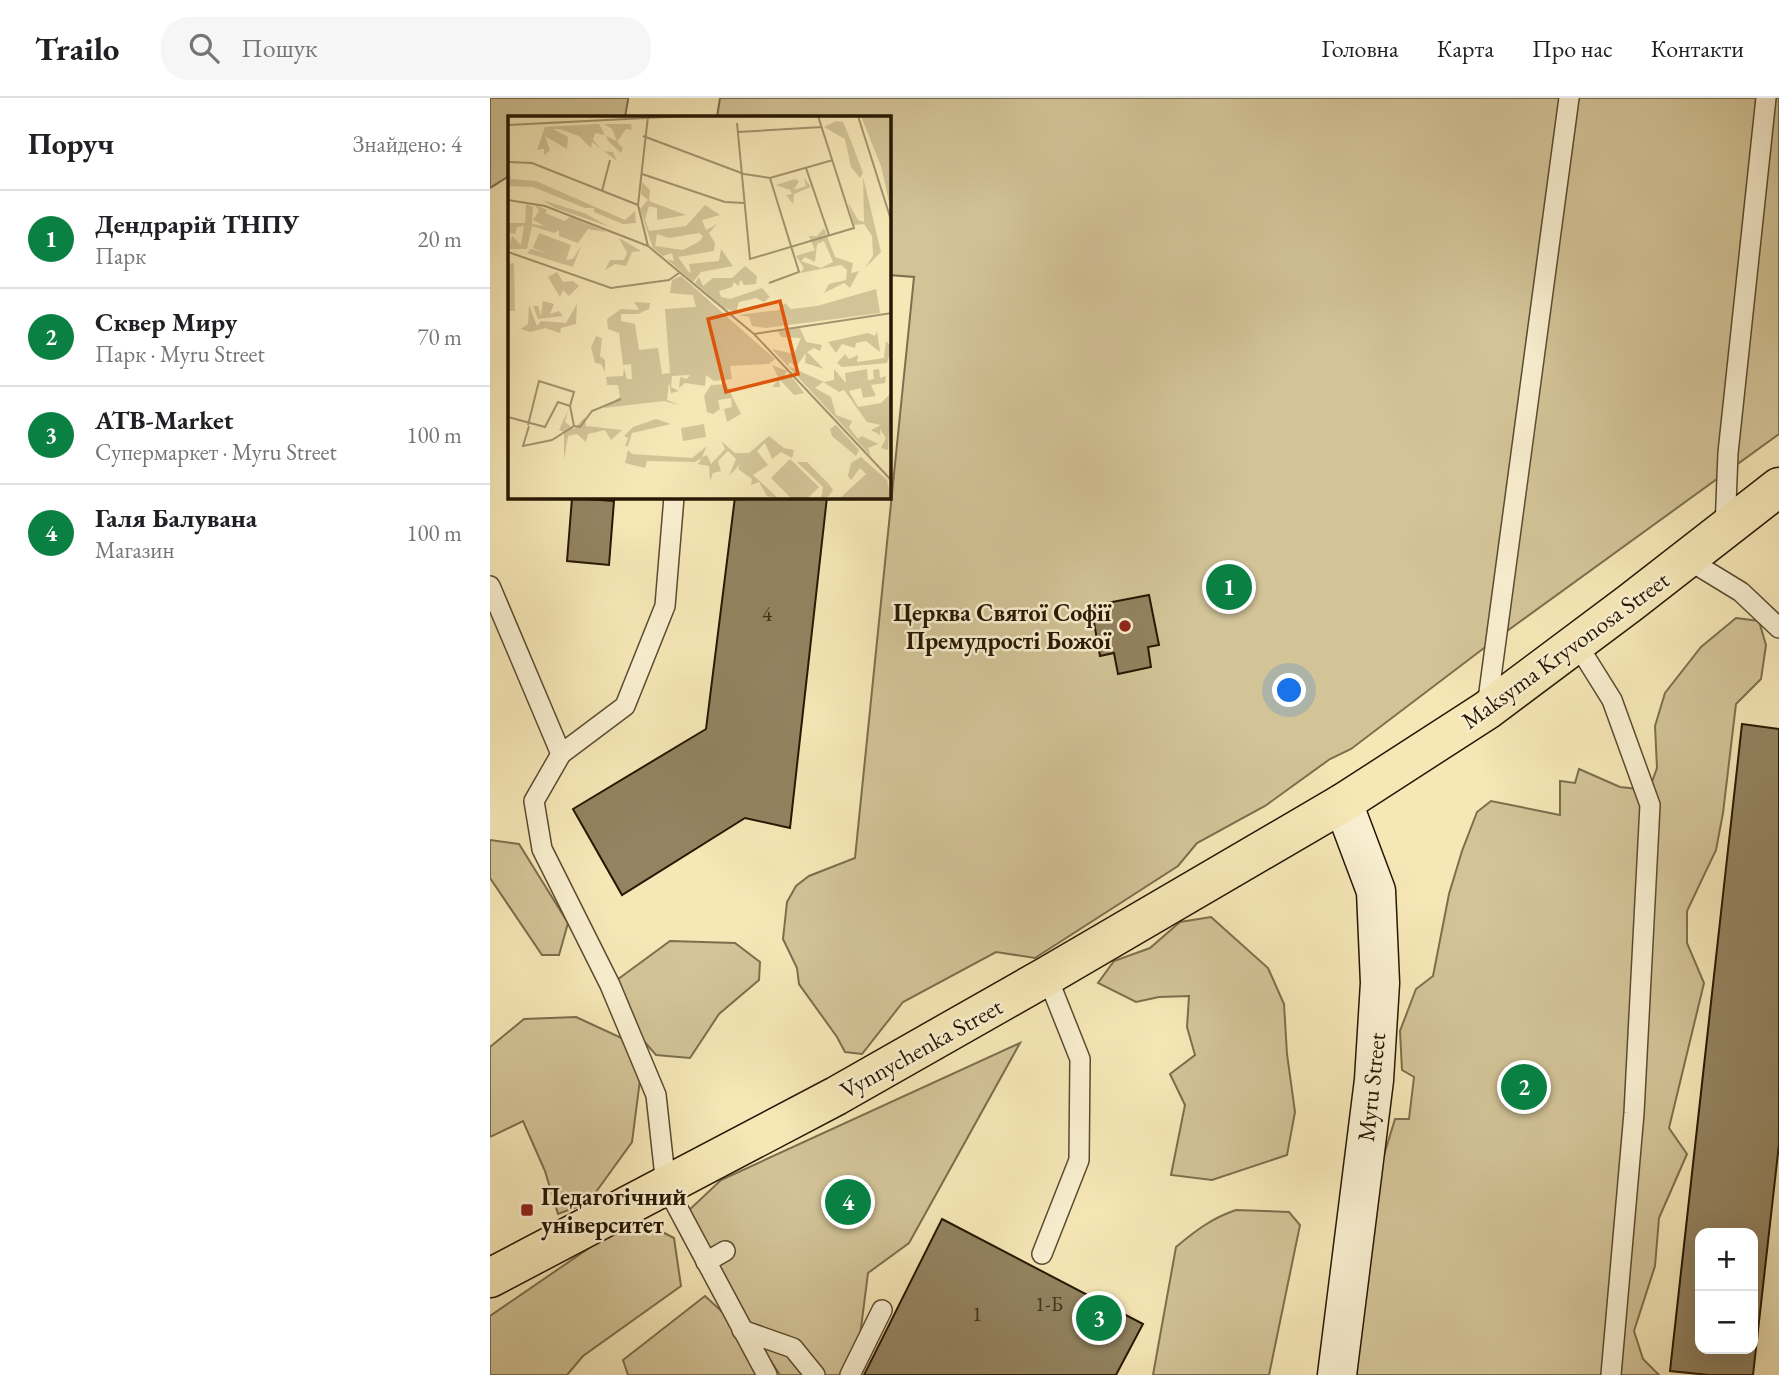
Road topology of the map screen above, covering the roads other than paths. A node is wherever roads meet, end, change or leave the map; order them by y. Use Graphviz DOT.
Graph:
graph roads {
  1 [pos="1569,98"];
  2 [pos="1766,98"];
  3 [pos="1779,487"];
  4 [pos="674,499"];
  5 [pos="1725,529"];
  6 [pos="1687,559"];
  7 [pos="490,586"];
  8 [pos="1779,628"];
  9 [pos="1577,644"];
  10 [pos="1487,710"];
  11 [pos="561,754"];
  12 [pos="1343,803"];
  13 [pos="1047,976"];
  14 [pos="666,1186"];
  15 [pos="725,1251"];
  16 [pos="1042,1254"];
  17 [pos="706,1262"];
  18 [pos="490,1278"];
  19 [pos="882,1310"];
  20 [pos="742,1330"];
  21 [pos="767,1375"];
  22 [pos="815,1375"];
  23 [pos="850,1375"];
  24 [pos="1337,1375"];
  25 [pos="1611,1375"];
  1 -- 10 [label="lane"];
  2 -- 5 [label="lane"];
  3 -- 5 [label="main road, Maksyma Kryvonosa Street"];
  4 -- 11 [label="lane"];
  5 -- 6 [label="main road, Maksyma Kryvonosa Street"];
  6 -- 8 [label="lane"];
  6 -- 9 [label="main road, Maksyma Kryvonosa Street"];
  7 -- 11 [label="lane"];
  9 -- 10 [label="main road, Maksyma Kryvonosa Street"];
  9 -- 25 [label="lane"];
  10 -- 12 [label="main road, Maksyma Kryvonosa Street"];
  11 -- 14 [label="lane"];
  12 -- 13 [label="main road, Vynnychenka Street"];
  12 -- 24 [label="main road, Myru Street"];
  13 -- 14 [label="main road, Vynnychenka Street"];
  13 -- 16 [label="lane"];
  14 -- 17 [label="lane"];
  14 -- 18 [label="main road, Vynnychenka Street"];
  15 -- 17 [label="lane"];
  17 -- 20 [label="lane"];
  19 -- 23 [label="lane"];
  20 -- 21 [label="lane"];
  20 -- 22 [label="lane"];
}
